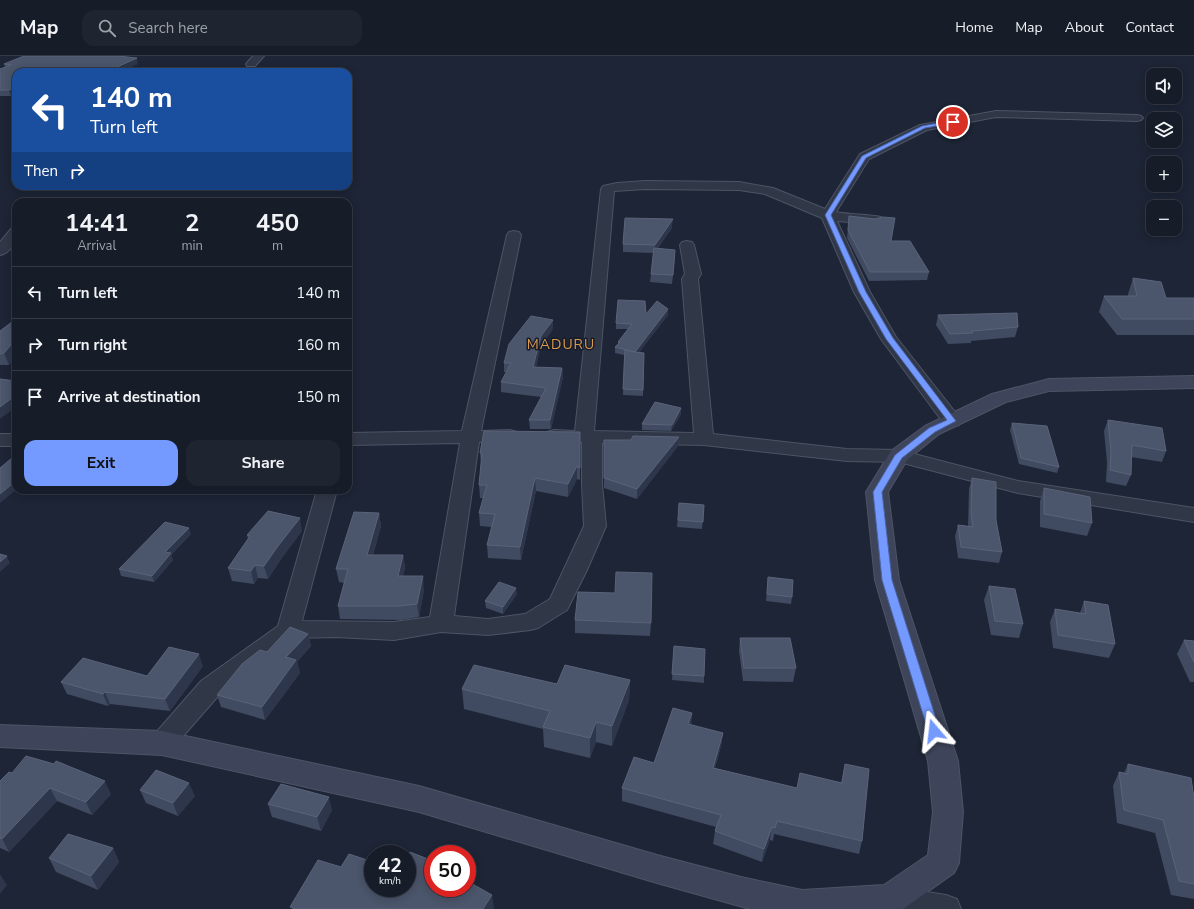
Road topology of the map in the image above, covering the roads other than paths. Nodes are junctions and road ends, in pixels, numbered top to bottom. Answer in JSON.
{"nodes":[{"id":1,"x":260,"y":56,"type":"edge"},
{"id":2,"x":251,"y":64,"type":"dead end"},
{"id":3,"x":1137,"y":118,"type":"dead end"},
{"id":4,"x":828,"y":215,"type":"junction"},
{"id":5,"x":879,"y":220,"type":"edge"},
{"id":6,"x":514,"y":235,"type":"dead end"},
{"id":7,"x":12,"y":237,"type":"edge"},
{"id":8,"x":687,"y":245,"type":"dead end"},
{"id":9,"x":0,"y":251,"type":"edge"},
{"id":10,"x":1194,"y":382,"type":"edge"},
{"id":11,"x":952,"y":421,"type":"junction"},
{"id":12,"x":471,"y":435,"type":"junction"},
{"id":13,"x":588,"y":437,"type":"junction"},
{"id":14,"x":352,"y":438,"type":"edge"},
{"id":15,"x":704,"y":439,"type":"junction"},
{"id":16,"x":0,"y":440,"type":"edge"},
{"id":17,"x":12,"y":440,"type":"edge"},
{"id":18,"x":898,"y":456,"type":"junction"},
{"id":19,"x":326,"y":494,"type":"edge"},
{"id":20,"x":1194,"y":515,"type":"edge"},
{"id":21,"x":441,"y":624,"type":"junction"},
{"id":22,"x":288,"y":630,"type":"junction"},
{"id":23,"x":0,"y":736,"type":"edge"},
{"id":24,"x":162,"y":743,"type":"junction"},
{"id":25,"x":889,"y":900,"type":"junction"},
{"id":26,"x":946,"y":909,"type":"edge"}],
"edges":[{"from":1,"to":2,"type":"street"},
{"from":3,"to":4,"type":"street"},
{"from":4,"to":5,"type":"street"},
{"from":4,"to":11,"type":"street"},
{"from":4,"to":13,"type":"street"},
{"from":6,"to":12,"type":"street"},
{"from":7,"to":9,"type":"street"},
{"from":8,"to":15,"type":"street"},
{"from":10,"to":11,"type":"main road"},
{"from":11,"to":18,"type":"main road"},
{"from":12,"to":13,"type":"street"},
{"from":12,"to":14,"type":"street"},
{"from":12,"to":21,"type":"street"},
{"from":13,"to":15,"type":"street"},
{"from":13,"to":21,"type":"street"},
{"from":15,"to":18,"type":"street"},
{"from":16,"to":17,"type":"street"},
{"from":18,"to":20,"type":"street"},
{"from":18,"to":25,"type":"main road"},
{"from":19,"to":22,"type":"street"},
{"from":21,"to":22,"type":"street"},
{"from":22,"to":24,"type":"street"},
{"from":23,"to":24,"type":"main road"},
{"from":24,"to":25,"type":"main road"},
{"from":25,"to":26,"type":"street"}]}
